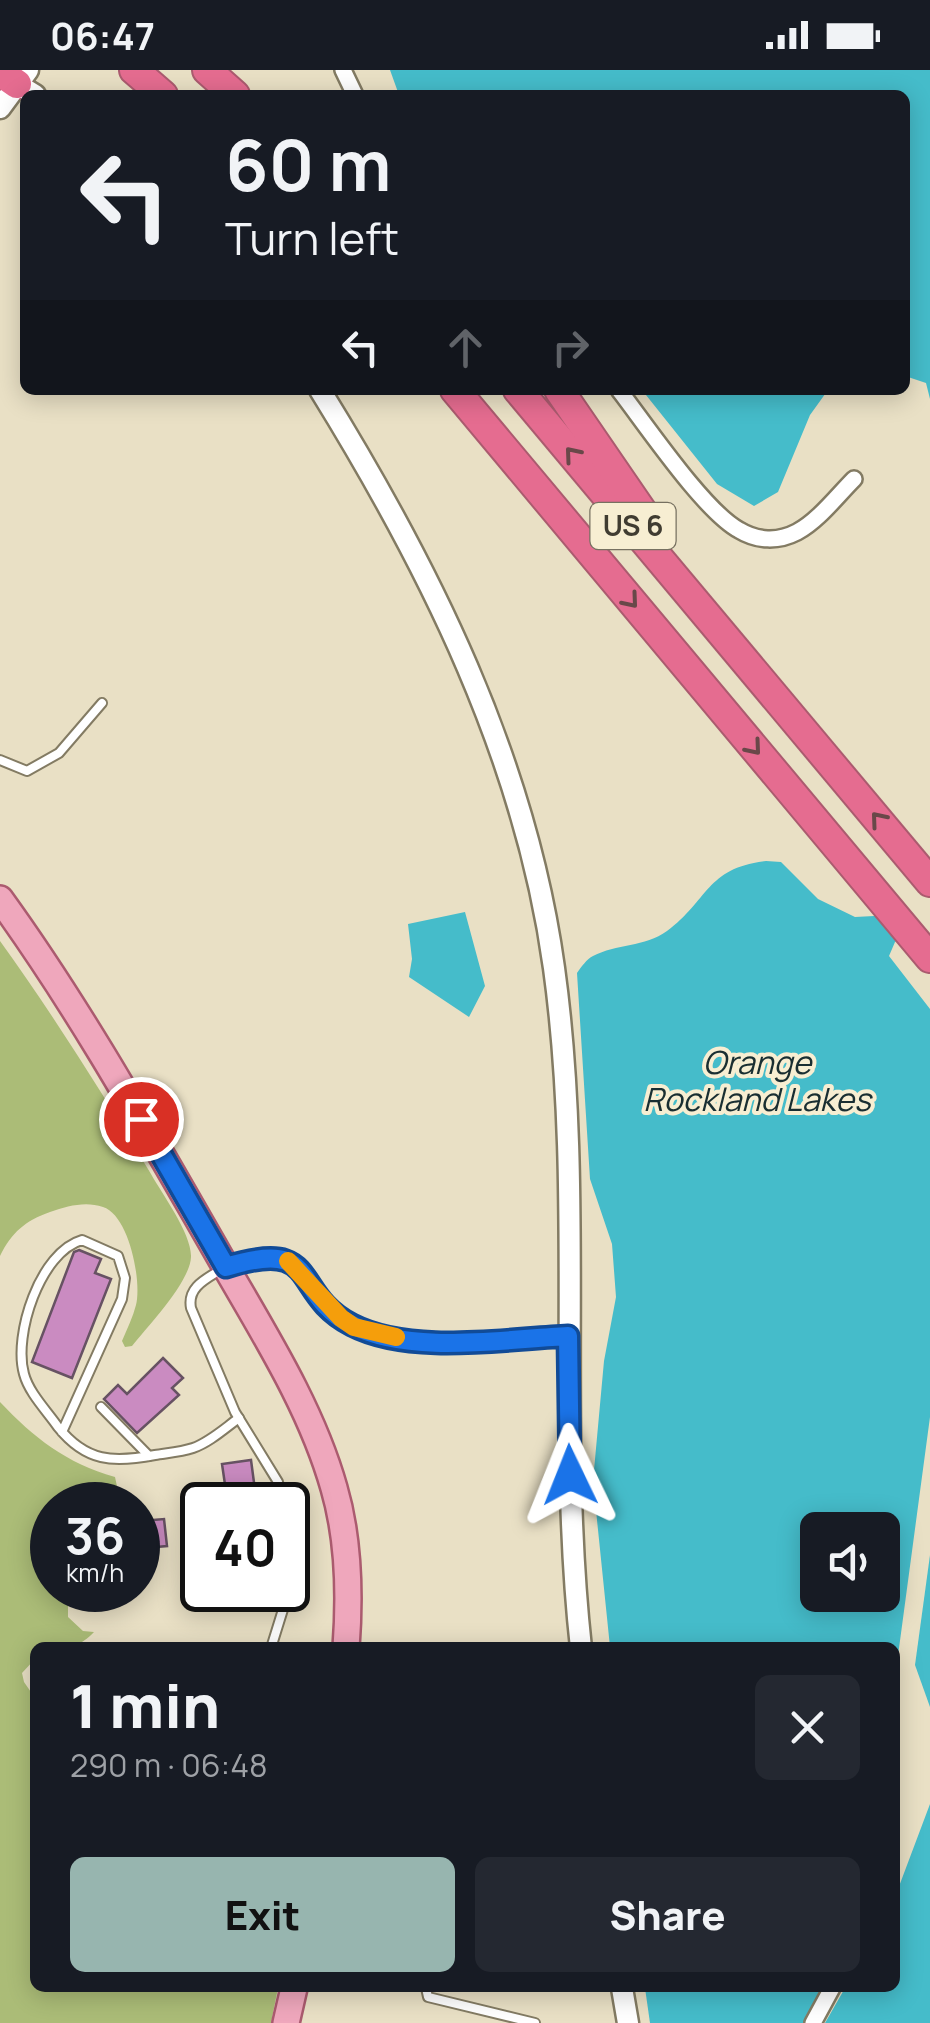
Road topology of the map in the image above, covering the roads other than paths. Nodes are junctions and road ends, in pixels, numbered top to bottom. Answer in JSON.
{"nodes":[{"id":1,"x":134,"y":70,"type":"edge"},
{"id":2,"x":207,"y":70,"type":"edge"},
{"id":3,"x":20,"y":80,"type":"edge"},
{"id":4,"x":157,"y":90,"type":"edge"},
{"id":5,"x":229,"y":90,"type":"edge"},
{"id":6,"x":0,"y":108,"type":"edge"},
{"id":7,"x":323,"y":395,"type":"edge"},
{"id":8,"x":443,"y":395,"type":"edge"},
{"id":9,"x":459,"y":395,"type":"edge"},
{"id":10,"x":522,"y":395,"type":"edge"},
{"id":11,"x":562,"y":395,"type":"edge"},
{"id":12,"x":623,"y":395,"type":"edge"},
{"id":13,"x":524,"y":472,"type":"junction"},
{"id":14,"x":854,"y":480,"type":"dead end"},
{"id":15,"x":747,"y":663,"type":"junction"},
{"id":16,"x":102,"y":703,"type":"dead end"},
{"id":17,"x":0,"y":760,"type":"edge"},
{"id":18,"x":922,"y":873,"type":"edge"},
{"id":19,"x":0,"y":899,"type":"edge"},
{"id":20,"x":924,"y":950,"type":"edge"},
{"id":21,"x":226,"y":1267,"type":"junction"},
{"id":22,"x":568,"y":1336,"type":"junction"},
{"id":23,"x":101,"y":1407,"type":"dead end"},
{"id":24,"x":238,"y":1418,"type":"junction"},
{"id":25,"x":62,"y":1432,"type":"junction"},
{"id":26,"x":149,"y":1456,"type":"junction"},
{"id":27,"x":278,"y":1482,"type":"edge"},
{"id":28,"x":282,"y":1612,"type":"edge"},
{"id":29,"x":273,"y":1642,"type":"edge"},
{"id":30,"x":346,"y":1642,"type":"edge"},
{"id":31,"x":581,"y":1642,"type":"edge"},
{"id":32,"x":293,"y":1992,"type":"edge"},
{"id":33,"x":427,"y":1992,"type":"edge"},
{"id":34,"x":623,"y":1992,"type":"edge"},
{"id":35,"x":830,"y":1992,"type":"edge"},
{"id":36,"x":286,"y":2023,"type":"edge"},
{"id":37,"x":535,"y":2023,"type":"edge"},
{"id":38,"x":628,"y":2023,"type":"edge"},
{"id":39,"x":813,"y":2023,"type":"edge"}],
"edges":[{"from":1,"to":4,"type":"highway"},
{"from":2,"to":5,"type":"highway"},
{"from":3,"to":6,"type":"street"},
{"from":7,"to":22,"type":"street"},
{"from":8,"to":13,"type":"highway"},
{"from":9,"to":13,"type":"highway","number":"US 6"},
{"from":15,"to":10,"type":"highway","number":"US 6","one_way":true},
{"from":11,"to":15,"type":"highway"},
{"from":12,"to":14,"type":"street"},
{"from":13,"to":20,"type":"highway","number":"US 6","one_way":true},
{"from":18,"to":15,"type":"highway","number":"US 6","one_way":true},
{"from":16,"to":17,"type":"lane"},
{"from":19,"to":21,"type":"main road"},
{"from":21,"to":22,"type":"street"},
{"from":21,"to":24,"type":"lane"},
{"from":21,"to":30,"type":"main road"},
{"from":22,"to":31,"type":"street"},
{"from":23,"to":26,"type":"lane"},
{"from":24,"to":26,"type":"lane"},
{"from":24,"to":27,"type":"lane"},
{"from":25,"to":25,"type":"lane"},
{"from":25,"to":26,"type":"lane"},
{"from":28,"to":29,"type":"lane"},
{"from":32,"to":36,"type":"main road"},
{"from":33,"to":37,"type":"lane"},
{"from":34,"to":38,"type":"street"},
{"from":35,"to":39,"type":"street"}]}
